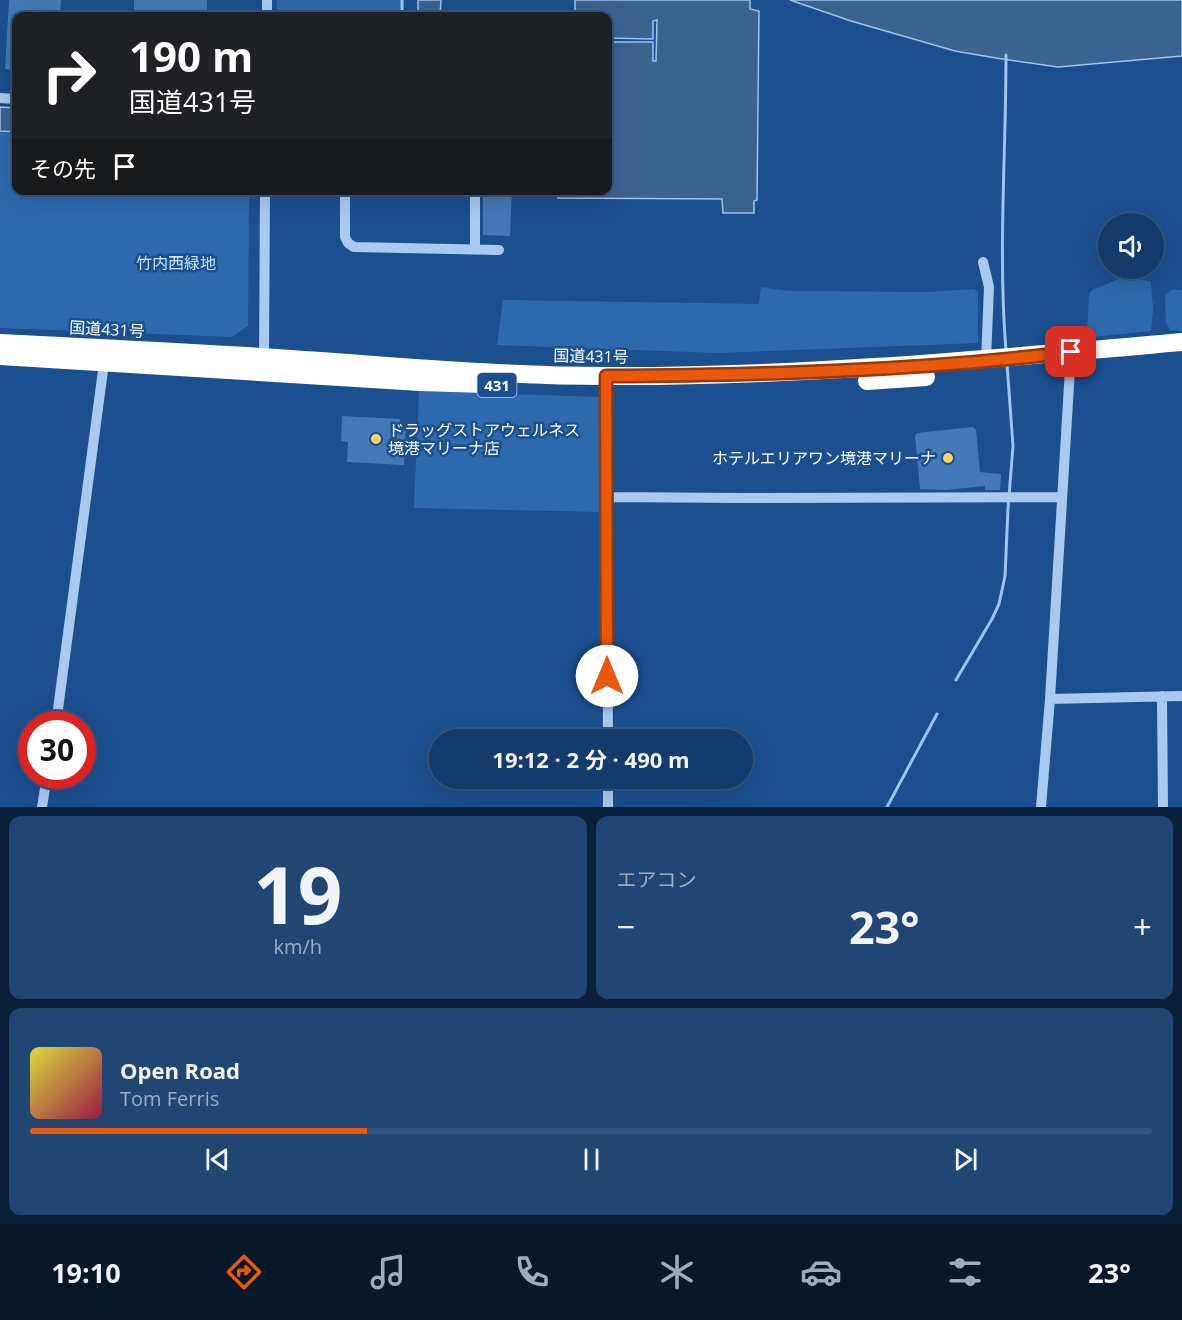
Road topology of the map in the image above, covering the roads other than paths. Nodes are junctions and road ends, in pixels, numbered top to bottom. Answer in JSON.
{"nodes":[{"id":1,"x":265,"y":195,"type":"edge"},
{"id":2,"x":345,"y":195,"type":"edge"},
{"id":3,"x":475,"y":195,"type":"edge"},
{"id":4,"x":475,"y":249,"type":"junction"},
{"id":5,"x":500,"y":250,"type":"dead end"},
{"id":6,"x":983,"y":262,"type":"dead end"},
{"id":7,"x":1182,"y":342,"type":"edge"},
{"id":8,"x":0,"y":343,"type":"edge"},
{"id":9,"x":1182,"y":354,"type":"edge"},
{"id":10,"x":0,"y":356,"type":"edge"},
{"id":11,"x":1071,"y":358,"type":"junction"},
{"id":12,"x":104,"y":363,"type":"junction"},
{"id":13,"x":991,"y":363,"type":"junction"},
{"id":14,"x":263,"y":364,"type":"junction"},
{"id":15,"x":606,"y":382,"type":"junction"},
{"id":16,"x":607,"y":497,"type":"junction"},
{"id":17,"x":1062,"y":497,"type":"junction"},
{"id":18,"x":1162,"y":696,"type":"junction"},
{"id":19,"x":1182,"y":696,"type":"edge"},
{"id":20,"x":1050,"y":699,"type":"junction"},
{"id":21,"x":58,"y":711,"type":"edge"},
{"id":22,"x":608,"y":729,"type":"edge"},
{"id":23,"x":45,"y":789,"type":"edge"},
{"id":24,"x":608,"y":789,"type":"edge"},
{"id":25,"x":42,"y":807,"type":"edge"},
{"id":26,"x":608,"y":807,"type":"edge"},
{"id":27,"x":1041,"y":807,"type":"edge"},
{"id":28,"x":1163,"y":807,"type":"edge"}],
"edges":[{"from":1,"to":14,"type":"street"},
{"from":2,"to":4,"type":"street"},
{"from":3,"to":4,"type":"street"},
{"from":4,"to":5,"type":"street"},
{"from":6,"to":13,"type":"street"},
{"from":7,"to":11,"type":"highway","name":"国道431号","number":"431"},
{"from":8,"to":14,"type":"highway","name":"国道431号","number":"431"},
{"from":9,"to":11,"type":"highway","name":"国道431号","number":"431"},
{"from":10,"to":12,"type":"highway","name":"国道431号","number":"431"},
{"from":11,"to":13,"type":"highway","name":"国道431号","number":"431"},
{"from":11,"to":17,"type":"street"},
{"from":12,"to":14,"type":"highway","name":"国道431号","number":"431"},
{"from":12,"to":21,"type":"street"},
{"from":13,"to":15,"type":"highway","name":"国道431号","number":"431"},
{"from":14,"to":15,"type":"highway","name":"国道431号","number":"431"},
{"from":15,"to":16,"type":"street"},
{"from":16,"to":17,"type":"street"},
{"from":16,"to":22,"type":"street"},
{"from":17,"to":20,"type":"street"},
{"from":18,"to":19,"type":"street"},
{"from":18,"to":20,"type":"street"},
{"from":18,"to":28,"type":"street"},
{"from":20,"to":27,"type":"street"},
{"from":23,"to":25,"type":"street"},
{"from":24,"to":26,"type":"street"}]}
